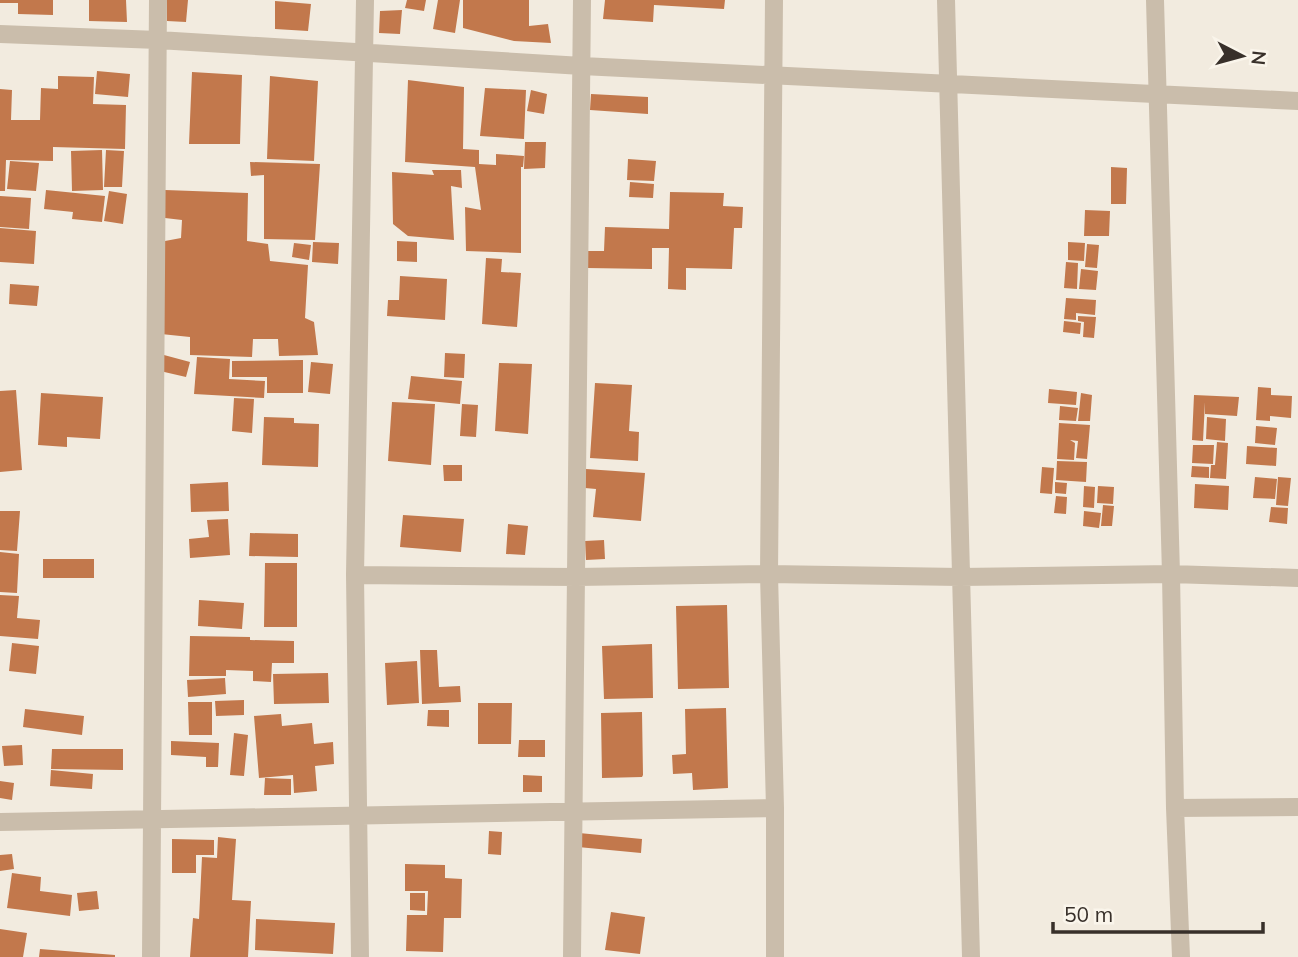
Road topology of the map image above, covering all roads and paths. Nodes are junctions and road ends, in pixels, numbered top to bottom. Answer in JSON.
{"nodes":[{"id":1,"x":158,"y":0,"type":"edge"},
{"id":2,"x":365,"y":0,"type":"edge"},
{"id":3,"x":582,"y":0,"type":"edge"},
{"id":4,"x":774,"y":0,"type":"edge"},
{"id":5,"x":946,"y":0,"type":"edge"},
{"id":6,"x":1155,"y":0,"type":"edge"},
{"id":7,"x":0,"y":34,"type":"edge"},
{"id":8,"x":158,"y":40,"type":"junction"},
{"id":9,"x":364,"y":52,"type":"junction"},
{"id":10,"x":582,"y":66,"type":"junction"},
{"id":11,"x":773,"y":74,"type":"junction"},
{"id":12,"x":946,"y":83,"type":"junction"},
{"id":13,"x":1157,"y":93,"type":"junction"},
{"id":14,"x":1298,"y":101,"type":"edge"},
{"id":15,"x":769,"y":573,"type":"junction"},
{"id":16,"x":1171,"y":574,"type":"junction"},
{"id":17,"x":355,"y":575,"type":"junction"},
{"id":18,"x":577,"y":577,"type":"junction"},
{"id":19,"x":960,"y":577,"type":"junction"},
{"id":20,"x":1298,"y":578,"type":"edge"},
{"id":21,"x":1298,"y":807,"type":"edge"},
{"id":22,"x":775,"y":808,"type":"junction"},
{"id":23,"x":1175,"y":808,"type":"junction"},
{"id":24,"x":575,"y":812,"type":"junction"},
{"id":25,"x":359,"y":815,"type":"junction"},
{"id":26,"x":153,"y":818,"type":"junction"},
{"id":27,"x":0,"y":822,"type":"edge"},
{"id":28,"x":151,"y":957,"type":"edge"},
{"id":29,"x":360,"y":957,"type":"edge"},
{"id":30,"x":572,"y":957,"type":"edge"},
{"id":31,"x":775,"y":957,"type":"edge"},
{"id":32,"x":971,"y":957,"type":"edge"},
{"id":33,"x":1181,"y":957,"type":"edge"}],
"edges":[{"from":1,"to":8,"type":"street"},
{"from":2,"to":9,"type":"street"},
{"from":3,"to":10,"type":"street"},
{"from":4,"to":11,"type":"street"},
{"from":5,"to":12,"type":"street"},
{"from":6,"to":13,"type":"street"},
{"from":7,"to":8,"type":"street"},
{"from":8,"to":9,"type":"street"},
{"from":8,"to":26,"type":"street"},
{"from":9,"to":10,"type":"street"},
{"from":9,"to":17,"type":"street"},
{"from":10,"to":11,"type":"street"},
{"from":10,"to":18,"type":"street"},
{"from":11,"to":12,"type":"street"},
{"from":11,"to":15,"type":"street"},
{"from":12,"to":13,"type":"street"},
{"from":12,"to":19,"type":"street"},
{"from":13,"to":14,"type":"street"},
{"from":13,"to":16,"type":"street"},
{"from":15,"to":18,"type":"street"},
{"from":15,"to":19,"type":"street"},
{"from":15,"to":22,"type":"street"},
{"from":16,"to":19,"type":"street"},
{"from":16,"to":20,"type":"street"},
{"from":16,"to":23,"type":"street"},
{"from":17,"to":18,"type":"street"},
{"from":17,"to":25,"type":"street"},
{"from":18,"to":24,"type":"street"},
{"from":19,"to":32,"type":"street"},
{"from":21,"to":23,"type":"street"},
{"from":22,"to":24,"type":"street"},
{"from":22,"to":31,"type":"street"},
{"from":23,"to":33,"type":"street"},
{"from":24,"to":25,"type":"street"},
{"from":24,"to":30,"type":"street"},
{"from":25,"to":26,"type":"street"},
{"from":25,"to":29,"type":"street"},
{"from":26,"to":27,"type":"street"},
{"from":26,"to":28,"type":"street"}]}
